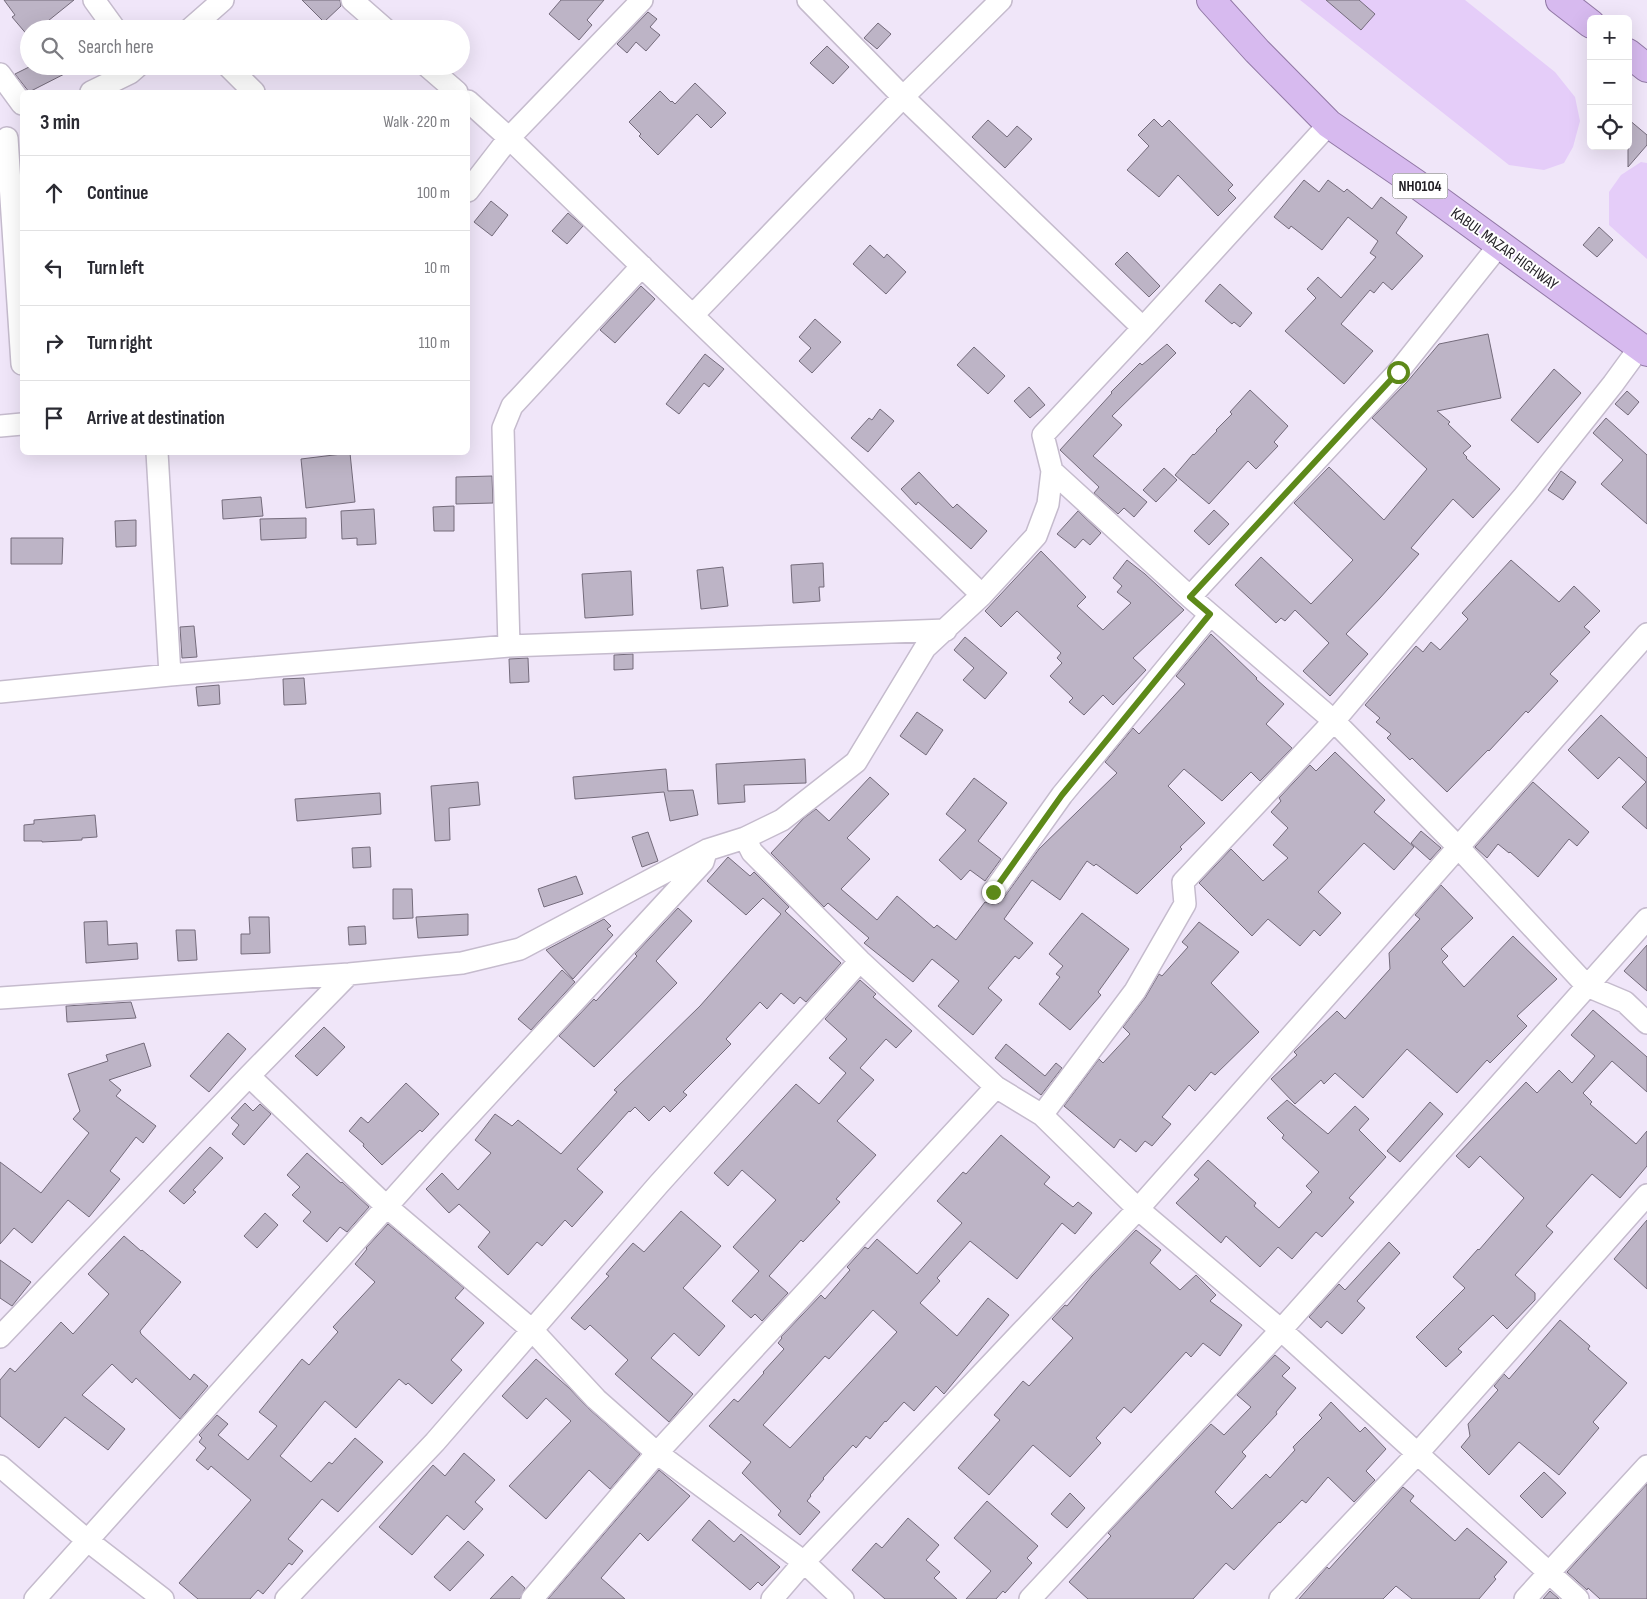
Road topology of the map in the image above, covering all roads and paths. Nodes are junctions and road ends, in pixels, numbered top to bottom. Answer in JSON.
{"nodes":[{"id":1,"x":94,"y":0,"type":"edge"},
{"id":2,"x":223,"y":0,"type":"edge"},
{"id":3,"x":352,"y":0,"type":"edge"},
{"id":4,"x":642,"y":0,"type":"edge"},
{"id":5,"x":808,"y":0,"type":"edge"},
{"id":6,"x":1001,"y":0,"type":"edge"},
{"id":7,"x":1211,"y":0,"type":"edge"},
{"id":8,"x":1565,"y":2,"type":"edge"},
{"id":9,"x":108,"y":20,"type":"edge"},
{"id":10,"x":200,"y":20,"type":"edge"},
{"id":11,"x":374,"y":20,"type":"edge"},
{"id":12,"x":1587,"y":21,"type":"edge"},
{"id":13,"x":1632,"y":56,"type":"edge"},
{"id":14,"x":1647,"y":68,"type":"edge"},
{"id":15,"x":0,"y":74,"type":"edge"},
{"id":16,"x":237,"y":75,"type":"edge"},
{"id":17,"x":437,"y":75,"type":"edge"},
{"id":18,"x":133,"y":77,"type":"edge"},
{"id":19,"x":97,"y":90,"type":"edge"},
{"id":20,"x":252,"y":90,"type":"edge"},
{"id":21,"x":455,"y":90,"type":"edge"},
{"id":22,"x":903,"y":98,"type":"junction"},
{"id":23,"x":20,"y":101,"type":"edge"},
{"id":24,"x":470,"y":103,"type":"edge"},
{"id":25,"x":1329,"y":124,"type":"junction"},
{"id":26,"x":10,"y":136,"type":"edge"},
{"id":27,"x":510,"y":138,"type":"junction"},
{"id":28,"x":470,"y":189,"type":"edge"},
{"id":29,"x":1500,"y":244,"type":"junction"},
{"id":30,"x":642,"y":266,"type":"junction"},
{"id":31,"x":693,"y":315,"type":"junction"},
{"id":32,"x":20,"y":326,"type":"edge"},
{"id":33,"x":1143,"y":328,"type":"junction"},
{"id":34,"x":1644,"y":349,"type":"edge"},
{"id":35,"x":20,"y":424,"type":"edge"},
{"id":36,"x":0,"y":426,"type":"edge"},
{"id":37,"x":157,"y":455,"type":"edge"},
{"id":38,"x":1052,"y":470,"type":"junction"},
{"id":39,"x":982,"y":595,"type":"junction"},
{"id":40,"x":1190,"y":597,"type":"junction"},
{"id":41,"x":1210,"y":614,"type":"junction"},
{"id":42,"x":946,"y":630,"type":"junction"},
{"id":43,"x":1647,"y":634,"type":"edge"},
{"id":44,"x":509,"y":646,"type":"junction"},
{"id":45,"x":170,"y":675,"type":"junction"},
{"id":46,"x":0,"y":692,"type":"edge"},
{"id":47,"x":1334,"y":721,"type":"junction"},
{"id":48,"x":745,"y":838,"type":"junction"},
{"id":49,"x":1459,"y":848,"type":"junction"},
{"id":50,"x":707,"y":850,"type":"junction"},
{"id":51,"x":993,"y":892,"type":"dead end"},
{"id":52,"x":1647,"y":919,"type":"edge"},
{"id":53,"x":860,"y":961,"type":"junction"},
{"id":54,"x":348,"y":974,"type":"junction"},
{"id":55,"x":1587,"y":986,"type":"junction"},
{"id":56,"x":0,"y":998,"type":"edge"},
{"id":57,"x":1647,"y":1023,"type":"edge"},
{"id":58,"x":249,"y":1076,"type":"junction"},
{"id":59,"x":996,"y":1087,"type":"junction"},
{"id":60,"x":1042,"y":1115,"type":"junction"},
{"id":61,"x":1647,"y":1195,"type":"edge"},
{"id":62,"x":386,"y":1206,"type":"junction"},
{"id":63,"x":1138,"y":1209,"type":"junction"},
{"id":64,"x":532,"y":1330,"type":"junction"},
{"id":65,"x":1281,"y":1330,"type":"junction"},
{"id":66,"x":0,"y":1337,"type":"edge"},
{"id":67,"x":657,"y":1453,"type":"junction"},
{"id":68,"x":1417,"y":1454,"type":"junction"},
{"id":69,"x":0,"y":1466,"type":"edge"},
{"id":70,"x":1647,"y":1466,"type":"edge"},
{"id":71,"x":88,"y":1541,"type":"junction"},
{"id":72,"x":804,"y":1562,"type":"junction"},
{"id":73,"x":1550,"y":1573,"type":"junction"},
{"id":74,"x":35,"y":1599,"type":"edge"},
{"id":75,"x":162,"y":1599,"type":"edge"},
{"id":76,"x":286,"y":1599,"type":"edge"},
{"id":77,"x":532,"y":1599,"type":"edge"},
{"id":78,"x":772,"y":1599,"type":"edge"},
{"id":79,"x":843,"y":1599,"type":"edge"},
{"id":80,"x":1030,"y":1599,"type":"edge"},
{"id":81,"x":1280,"y":1599,"type":"edge"},
{"id":82,"x":1525,"y":1599,"type":"edge"},
{"id":83,"x":1578,"y":1599,"type":"edge"}],
"edges":[{"from":1,"to":9,"type":"street"},
{"from":2,"to":10,"type":"street"},
{"from":3,"to":11,"type":"street"},
{"from":4,"to":27,"type":"street"},
{"from":5,"to":22,"type":"street"},
{"from":6,"to":22,"type":"street"},
{"from":7,"to":25,"type":"highway","name":"KABUL MAZAR HIGHWAY","number":"NH0104"},
{"from":8,"to":12,"type":"highway"},
{"from":13,"to":14,"type":"highway"},
{"from":15,"to":23,"type":"street"},
{"from":16,"to":20,"type":"street"},
{"from":17,"to":21,"type":"street"},
{"from":18,"to":19,"type":"street"},
{"from":22,"to":31,"type":"street"},
{"from":22,"to":33,"type":"street"},
{"from":24,"to":27,"type":"street"},
{"from":25,"to":29,"type":"highway","name":"KABUL MAZAR HIGHWAY","number":"NH0104"},
{"from":25,"to":33,"type":"street"},
{"from":26,"to":32,"type":"street"},
{"from":27,"to":28,"type":"street"},
{"from":27,"to":30,"type":"street"},
{"from":29,"to":34,"type":"highway","name":"KABUL MAZAR HIGHWAY","number":"NH0104"},
{"from":29,"to":40,"type":"street"},
{"from":30,"to":31,"type":"street"},
{"from":30,"to":44,"type":"street"},
{"from":31,"to":39,"type":"street"},
{"from":33,"to":38,"type":"street"},
{"from":34,"to":47,"type":"street"},
{"from":35,"to":36,"type":"street"},
{"from":37,"to":45,"type":"street"},
{"from":38,"to":39,"type":"street"},
{"from":38,"to":40,"type":"street"},
{"from":39,"to":42,"type":"street"},
{"from":40,"to":41,"type":"street"},
{"from":41,"to":47,"type":"street"},
{"from":41,"to":51,"type":"street"},
{"from":42,"to":44,"type":"street"},
{"from":42,"to":48,"type":"street"},
{"from":43,"to":49,"type":"street"},
{"from":44,"to":45,"type":"street"},
{"from":45,"to":46,"type":"street"},
{"from":47,"to":49,"type":"street"},
{"from":47,"to":60,"type":"street"},
{"from":48,"to":50,"type":"street"},
{"from":48,"to":53,"type":"street"},
{"from":49,"to":55,"type":"street"},
{"from":49,"to":63,"type":"street"},
{"from":50,"to":54,"type":"street"},
{"from":50,"to":62,"type":"street"},
{"from":52,"to":55,"type":"street"},
{"from":53,"to":59,"type":"street"},
{"from":53,"to":64,"type":"street"},
{"from":54,"to":56,"type":"street"},
{"from":54,"to":58,"type":"street"},
{"from":55,"to":57,"type":"street"},
{"from":55,"to":65,"type":"street"},
{"from":58,"to":62,"type":"street"},
{"from":58,"to":66,"type":"street"},
{"from":59,"to":60,"type":"street"},
{"from":59,"to":67,"type":"street"},
{"from":60,"to":63,"type":"street"},
{"from":61,"to":68,"type":"street"},
{"from":62,"to":64,"type":"street"},
{"from":62,"to":71,"type":"street"},
{"from":63,"to":65,"type":"street"},
{"from":63,"to":72,"type":"street"},
{"from":64,"to":67,"type":"street"},
{"from":64,"to":76,"type":"street"},
{"from":65,"to":68,"type":"street"},
{"from":65,"to":80,"type":"street"},
{"from":67,"to":72,"type":"street"},
{"from":67,"to":77,"type":"street"},
{"from":68,"to":73,"type":"street"},
{"from":68,"to":81,"type":"street"},
{"from":69,"to":71,"type":"street"},
{"from":70,"to":73,"type":"street"},
{"from":71,"to":74,"type":"street"},
{"from":71,"to":75,"type":"street"},
{"from":72,"to":78,"type":"street"},
{"from":72,"to":79,"type":"street"},
{"from":73,"to":82,"type":"street"},
{"from":73,"to":83,"type":"street"}]}
